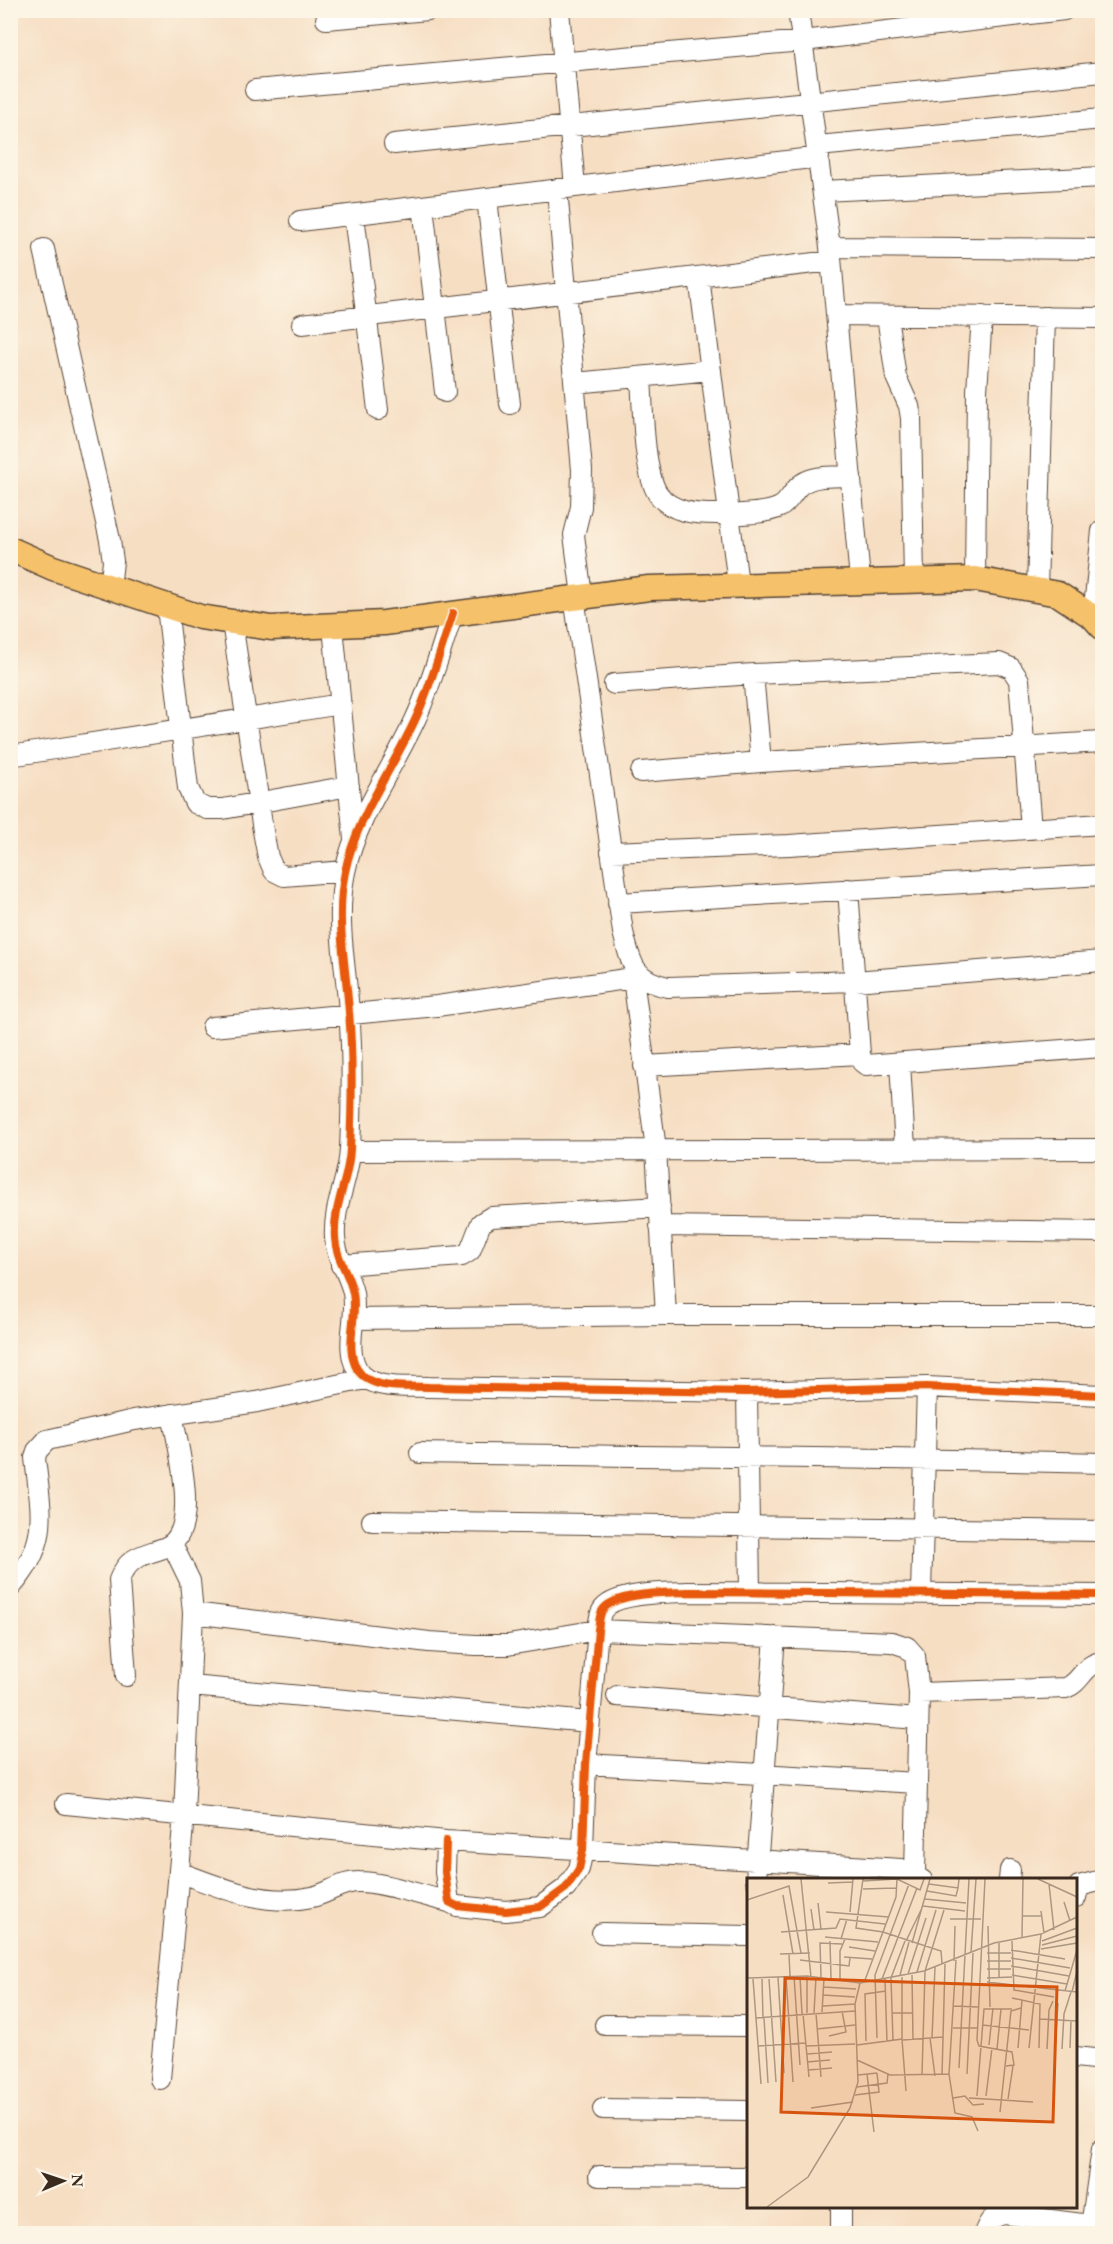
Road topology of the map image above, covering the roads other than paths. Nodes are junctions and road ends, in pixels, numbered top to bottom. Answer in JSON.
{"nodes":[{"id":1,"x":428,"y":10,"type":"edge"},
{"id":2,"x":559,"y":10,"type":"edge"},
{"id":3,"x":798,"y":10,"type":"edge"},
{"id":4,"x":1064,"y":10,"type":"edge"},
{"id":5,"x":326,"y":19,"type":"dead end"},
{"id":6,"x":803,"y":41,"type":"junction"},
{"id":7,"x":564,"y":63,"type":"junction"},
{"id":8,"x":1102,"y":72,"type":"edge"},
{"id":9,"x":255,"y":90,"type":"dead end"},
{"id":10,"x":812,"y":102,"type":"junction"},
{"id":11,"x":1102,"y":119,"type":"edge"},
{"id":12,"x":569,"y":126,"type":"junction"},
{"id":13,"x":394,"y":144,"type":"dead end"},
{"id":14,"x":818,"y":151,"type":"junction"},
{"id":15,"x":1102,"y":177,"type":"edge"},
{"id":16,"x":566,"y":188,"type":"junction"},
{"id":17,"x":823,"y":191,"type":"junction"},
{"id":18,"x":487,"y":198,"type":"junction"},
{"id":19,"x":423,"y":206,"type":"junction"},
{"id":20,"x":354,"y":214,"type":"junction"},
{"id":21,"x":300,"y":221,"type":"dead end"},
{"id":22,"x":44,"y":249,"type":"dead end"},
{"id":23,"x":1102,"y":249,"type":"edge"},
{"id":24,"x":831,"y":254,"type":"junction"},
{"id":25,"x":699,"y":277,"type":"junction"},
{"id":26,"x":568,"y":292,"type":"junction"},
{"id":27,"x":499,"y":301,"type":"junction"},
{"id":28,"x":435,"y":308,"type":"junction"},
{"id":29,"x":837,"y":315,"type":"junction"},
{"id":30,"x":887,"y":316,"type":"junction"},
{"id":31,"x":982,"y":316,"type":"junction"},
{"id":32,"x":365,"y":317,"type":"junction"},
{"id":33,"x":1045,"y":317,"type":"junction"},
{"id":34,"x":1102,"y":318,"type":"edge"},
{"id":35,"x":302,"y":324,"type":"dead end"},
{"id":36,"x":711,"y":370,"type":"junction"},
{"id":37,"x":641,"y":377,"type":"junction"},
{"id":38,"x":575,"y":382,"type":"junction"},
{"id":39,"x":445,"y":392,"type":"dead end"},
{"id":40,"x":510,"y":404,"type":"dead end"},
{"id":41,"x":378,"y":410,"type":"dead end"},
{"id":42,"x":851,"y":476,"type":"junction"},
{"id":43,"x":729,"y":515,"type":"junction"},
{"id":44,"x":1102,"y":531,"type":"edge"},
{"id":45,"x":10,"y":549,"type":"edge"},
{"id":46,"x":975,"y":579,"type":"junction"},
{"id":47,"x":860,"y":580,"type":"junction"},
{"id":48,"x":914,"y":580,"type":"junction"},
{"id":49,"x":738,"y":584,"type":"junction"},
{"id":50,"x":110,"y":589,"type":"junction"},
{"id":51,"x":1037,"y":589,"type":"junction"},
{"id":52,"x":578,"y":596,"type":"junction"},
{"id":53,"x":167,"y":607,"type":"junction"},
{"id":54,"x":453,"y":613,"type":"junction"},
{"id":55,"x":232,"y":622,"type":"junction"},
{"id":56,"x":1098,"y":622,"type":"edge"},
{"id":57,"x":333,"y":627,"type":"junction"},
{"id":58,"x":753,"y":674,"type":"junction"},
{"id":59,"x":614,"y":684,"type":"dead end"},
{"id":60,"x":341,"y":704,"type":"junction"},
{"id":61,"x":245,"y":719,"type":"junction"},
{"id":62,"x":180,"y":729,"type":"junction"},
{"id":63,"x":1102,"y":742,"type":"edge"},
{"id":64,"x":1025,"y":747,"type":"junction"},
{"id":65,"x":10,"y":756,"type":"edge"},
{"id":66,"x":761,"y":762,"type":"junction"},
{"id":67,"x":641,"y":772,"type":"dead end"},
{"id":68,"x":349,"y":786,"type":"junction"},
{"id":69,"x":259,"y":804,"type":"junction"},
{"id":70,"x":1102,"y":824,"type":"edge"},
{"id":71,"x":1031,"y":829,"type":"junction"},
{"id":72,"x":355,"y":841,"type":"junction"},
{"id":73,"x":610,"y":852,"type":"junction"},
{"id":74,"x":345,"y":871,"type":"junction"},
{"id":75,"x":1102,"y":875,"type":"edge"},
{"id":76,"x":848,"y":889,"type":"junction"},
{"id":77,"x":618,"y":903,"type":"junction"},
{"id":78,"x":1102,"y":961,"type":"edge"},
{"id":79,"x":637,"y":978,"type":"junction"},
{"id":80,"x":855,"y":981,"type":"junction"},
{"id":81,"x":350,"y":1014,"type":"junction"},
{"id":82,"x":212,"y":1026,"type":"dead end"},
{"id":83,"x":1102,"y":1047,"type":"edge"},
{"id":84,"x":860,"y":1054,"type":"junction"},
{"id":85,"x":900,"y":1063,"type":"junction"},
{"id":86,"x":644,"y":1066,"type":"junction"},
{"id":87,"x":656,"y":1149,"type":"junction"},
{"id":88,"x":905,"y":1149,"type":"junction"},
{"id":89,"x":1102,"y":1149,"type":"edge"},
{"id":90,"x":350,"y":1152,"type":"junction"},
{"id":91,"x":660,"y":1217,"type":"junction"},
{"id":92,"x":1102,"y":1232,"type":"edge"},
{"id":93,"x":341,"y":1265,"type":"junction"},
{"id":94,"x":1102,"y":1314,"type":"edge"},
{"id":95,"x":666,"y":1315,"type":"junction"},
{"id":96,"x":354,"y":1320,"type":"junction"},
{"id":97,"x":365,"y":1379,"type":"junction"},
{"id":98,"x":927,"y":1388,"type":"junction"},
{"id":99,"x":747,"y":1392,"type":"junction"},
{"id":100,"x":1102,"y":1395,"type":"edge"},
{"id":101,"x":172,"y":1414,"type":"junction"},
{"id":102,"x":420,"y":1453,"type":"dead end"},
{"id":103,"x":924,"y":1458,"type":"junction"},
{"id":104,"x":749,"y":1459,"type":"junction"},
{"id":105,"x":1102,"y":1464,"type":"edge"},
{"id":106,"x":372,"y":1521,"type":"dead end"},
{"id":107,"x":751,"y":1526,"type":"junction"},
{"id":108,"x":924,"y":1526,"type":"junction"},
{"id":109,"x":1102,"y":1531,"type":"edge"},
{"id":110,"x":172,"y":1544,"type":"junction"},
{"id":111,"x":10,"y":1588,"type":"edge"},
{"id":112,"x":750,"y":1592,"type":"junction"},
{"id":113,"x":921,"y":1592,"type":"junction"},
{"id":114,"x":1102,"y":1595,"type":"edge"},
{"id":115,"x":193,"y":1612,"type":"junction"},
{"id":116,"x":598,"y":1630,"type":"junction"},
{"id":117,"x":775,"y":1637,"type":"junction"},
{"id":118,"x":1102,"y":1662,"type":"edge"},
{"id":119,"x":126,"y":1676,"type":"dead end"},
{"id":120,"x":191,"y":1686,"type":"junction"},
{"id":121,"x":919,"y":1693,"type":"junction"},
{"id":122,"x":617,"y":1696,"type":"dead end"},
{"id":123,"x":770,"y":1709,"type":"junction"},
{"id":124,"x":918,"y":1719,"type":"junction"},
{"id":125,"x":589,"y":1722,"type":"junction"},
{"id":126,"x":586,"y":1764,"type":"junction"},
{"id":127,"x":764,"y":1774,"type":"junction"},
{"id":128,"x":917,"y":1783,"type":"junction"},
{"id":129,"x":66,"y":1804,"type":"dead end"},
{"id":130,"x":184,"y":1815,"type":"junction"},
{"id":131,"x":447,"y":1841,"type":"junction"},
{"id":132,"x":583,"y":1850,"type":"junction"},
{"id":133,"x":757,"y":1870,"type":"edge"},
{"id":134,"x":179,"y":1872,"type":"junction"},
{"id":135,"x":918,"y":1877,"type":"edge"},
{"id":136,"x":1102,"y":1881,"type":"edge"},
{"id":137,"x":1077,"y":1893,"type":"edge"},
{"id":138,"x":449,"y":1902,"type":"junction"},
{"id":139,"x":602,"y":1933,"type":"dead end"},
{"id":140,"x":747,"y":1936,"type":"edge"},
{"id":141,"x":605,"y":2025,"type":"dead end"},
{"id":142,"x":747,"y":2026,"type":"edge"},
{"id":143,"x":1077,"y":2056,"type":"edge"},
{"id":144,"x":1102,"y":2060,"type":"edge"},
{"id":145,"x":160,"y":2079,"type":"dead end"},
{"id":146,"x":603,"y":2109,"type":"dead end"},
{"id":147,"x":747,"y":2111,"type":"edge"},
{"id":148,"x":1102,"y":2149,"type":"edge"},
{"id":149,"x":600,"y":2176,"type":"dead end"},
{"id":150,"x":747,"y":2177,"type":"edge"},
{"id":151,"x":841,"y":2208,"type":"edge"},
{"id":152,"x":990,"y":2211,"type":"edge"},
{"id":153,"x":1031,"y":2212,"type":"edge"},
{"id":154,"x":1090,"y":2229,"type":"edge"},
{"id":155,"x":841,"y":2234,"type":"edge"},
{"id":156,"x":984,"y":2234,"type":"edge"}],
"edges":[{"from":1,"to":5,"type":"street"},
{"from":2,"to":7,"type":"street"},
{"from":3,"to":6,"type":"street"},
{"from":4,"to":6,"type":"street"},
{"from":6,"to":7,"type":"street"},
{"from":6,"to":10,"type":"street"},
{"from":7,"to":9,"type":"street"},
{"from":7,"to":12,"type":"street"},
{"from":8,"to":10,"type":"street"},
{"from":10,"to":12,"type":"street"},
{"from":10,"to":14,"type":"street"},
{"from":11,"to":14,"type":"street"},
{"from":12,"to":13,"type":"street"},
{"from":12,"to":16,"type":"street"},
{"from":14,"to":16,"type":"street"},
{"from":14,"to":17,"type":"street"},
{"from":15,"to":17,"type":"street"},
{"from":16,"to":18,"type":"street"},
{"from":16,"to":26,"type":"street"},
{"from":17,"to":24,"type":"street"},
{"from":18,"to":19,"type":"street"},
{"from":18,"to":27,"type":"street"},
{"from":19,"to":20,"type":"street"},
{"from":19,"to":28,"type":"street"},
{"from":20,"to":21,"type":"street"},
{"from":20,"to":32,"type":"street"},
{"from":22,"to":50,"type":"street"},
{"from":23,"to":24,"type":"street"},
{"from":24,"to":25,"type":"street"},
{"from":24,"to":29,"type":"street"},
{"from":25,"to":26,"type":"street"},
{"from":25,"to":36,"type":"street"},
{"from":26,"to":27,"type":"street"},
{"from":26,"to":38,"type":"street"},
{"from":27,"to":28,"type":"street"},
{"from":27,"to":40,"type":"street"},
{"from":28,"to":32,"type":"street"},
{"from":28,"to":39,"type":"street"},
{"from":29,"to":30,"type":"street"},
{"from":29,"to":42,"type":"street"},
{"from":30,"to":31,"type":"street"},
{"from":30,"to":48,"type":"street"},
{"from":31,"to":33,"type":"street"},
{"from":31,"to":46,"type":"street"},
{"from":32,"to":35,"type":"street"},
{"from":32,"to":41,"type":"street"},
{"from":33,"to":34,"type":"street"},
{"from":33,"to":51,"type":"street"},
{"from":36,"to":37,"type":"street"},
{"from":36,"to":43,"type":"street"},
{"from":37,"to":38,"type":"street"},
{"from":37,"to":43,"type":"street"},
{"from":38,"to":52,"type":"street"},
{"from":42,"to":43,"type":"street"},
{"from":42,"to":47,"type":"street"},
{"from":43,"to":49,"type":"street"},
{"from":44,"to":56,"type":"street"},
{"from":45,"to":50,"type":"main road"},
{"from":46,"to":48,"type":"main road"},
{"from":46,"to":51,"type":"main road"},
{"from":47,"to":48,"type":"main road"},
{"from":47,"to":49,"type":"main road"},
{"from":49,"to":52,"type":"main road"},
{"from":50,"to":53,"type":"main road"},
{"from":51,"to":56,"type":"main road"},
{"from":52,"to":54,"type":"main road"},
{"from":52,"to":73,"type":"street"},
{"from":53,"to":55,"type":"main road"},
{"from":53,"to":62,"type":"street"},
{"from":54,"to":57,"type":"main road"},
{"from":54,"to":72,"type":"street"},
{"from":55,"to":57,"type":"main road"},
{"from":55,"to":61,"type":"street"},
{"from":57,"to":60,"type":"street"},
{"from":58,"to":59,"type":"street"},
{"from":58,"to":64,"type":"street"},
{"from":58,"to":66,"type":"street"},
{"from":60,"to":61,"type":"street"},
{"from":60,"to":68,"type":"street"},
{"from":61,"to":62,"type":"street"},
{"from":61,"to":69,"type":"street"},
{"from":62,"to":65,"type":"street"},
{"from":62,"to":69,"type":"street"},
{"from":63,"to":64,"type":"street"},
{"from":64,"to":66,"type":"street"},
{"from":64,"to":71,"type":"street"},
{"from":66,"to":67,"type":"street"},
{"from":68,"to":69,"type":"street"},
{"from":68,"to":72,"type":"street"},
{"from":69,"to":74,"type":"street"},
{"from":70,"to":71,"type":"street"},
{"from":71,"to":73,"type":"street"},
{"from":72,"to":74,"type":"street"},
{"from":73,"to":77,"type":"street"},
{"from":74,"to":81,"type":"street"},
{"from":75,"to":76,"type":"street"},
{"from":76,"to":77,"type":"street"},
{"from":76,"to":80,"type":"street"},
{"from":77,"to":79,"type":"street"},
{"from":78,"to":80,"type":"street"},
{"from":79,"to":80,"type":"street"},
{"from":79,"to":81,"type":"street"},
{"from":79,"to":86,"type":"street"},
{"from":80,"to":84,"type":"street"},
{"from":81,"to":82,"type":"street"},
{"from":81,"to":90,"type":"street"},
{"from":83,"to":85,"type":"street"},
{"from":84,"to":85,"type":"street"},
{"from":84,"to":86,"type":"street"},
{"from":85,"to":88,"type":"street"},
{"from":86,"to":87,"type":"street"},
{"from":87,"to":88,"type":"street"},
{"from":87,"to":90,"type":"street"},
{"from":87,"to":91,"type":"street"},
{"from":88,"to":89,"type":"street"},
{"from":90,"to":93,"type":"street"},
{"from":91,"to":92,"type":"street"},
{"from":91,"to":93,"type":"street"},
{"from":91,"to":95,"type":"street"},
{"from":93,"to":96,"type":"street"},
{"from":94,"to":95,"type":"street"},
{"from":95,"to":96,"type":"street"},
{"from":96,"to":97,"type":"street"},
{"from":97,"to":99,"type":"street"},
{"from":97,"to":101,"type":"street"},
{"from":98,"to":99,"type":"street"},
{"from":98,"to":100,"type":"street"},
{"from":98,"to":103,"type":"street"},
{"from":99,"to":104,"type":"street"},
{"from":101,"to":110,"type":"street"},
{"from":101,"to":111,"type":"street"},
{"from":102,"to":104,"type":"street"},
{"from":103,"to":104,"type":"street"},
{"from":103,"to":105,"type":"street"},
{"from":103,"to":108,"type":"street"},
{"from":104,"to":107,"type":"street"},
{"from":106,"to":107,"type":"street"},
{"from":107,"to":108,"type":"street"},
{"from":107,"to":112,"type":"street"},
{"from":108,"to":109,"type":"street"},
{"from":108,"to":113,"type":"street"},
{"from":110,"to":115,"type":"street"},
{"from":110,"to":119,"type":"street"},
{"from":112,"to":113,"type":"street"},
{"from":112,"to":116,"type":"street"},
{"from":113,"to":114,"type":"street"},
{"from":115,"to":116,"type":"street"},
{"from":115,"to":120,"type":"street"},
{"from":116,"to":117,"type":"street"},
{"from":116,"to":125,"type":"street"},
{"from":117,"to":121,"type":"street"},
{"from":117,"to":123,"type":"street"},
{"from":118,"to":121,"type":"street"},
{"from":120,"to":125,"type":"street"},
{"from":120,"to":130,"type":"street"},
{"from":121,"to":124,"type":"street"},
{"from":122,"to":123,"type":"street"},
{"from":123,"to":124,"type":"street"},
{"from":123,"to":127,"type":"street"},
{"from":124,"to":128,"type":"street"},
{"from":125,"to":126,"type":"street"},
{"from":126,"to":127,"type":"street"},
{"from":126,"to":132,"type":"street"},
{"from":127,"to":128,"type":"street"},
{"from":127,"to":133,"type":"street"},
{"from":128,"to":135,"type":"street"},
{"from":129,"to":130,"type":"street"},
{"from":130,"to":131,"type":"street"},
{"from":130,"to":134,"type":"street"},
{"from":131,"to":132,"type":"street"},
{"from":131,"to":138,"type":"street"},
{"from":132,"to":133,"type":"street"},
{"from":132,"to":138,"type":"street"},
{"from":133,"to":135,"type":"street"},
{"from":134,"to":138,"type":"street"},
{"from":134,"to":145,"type":"street"},
{"from":136,"to":137,"type":"street"},
{"from":139,"to":140,"type":"street"},
{"from":141,"to":142,"type":"street"},
{"from":143,"to":144,"type":"street"},
{"from":146,"to":147,"type":"street"},
{"from":148,"to":154,"type":"street"},
{"from":149,"to":150,"type":"street"},
{"from":151,"to":155,"type":"street"},
{"from":152,"to":153,"type":"street"},
{"from":152,"to":156,"type":"street"},
{"from":153,"to":154,"type":"street"}]}
